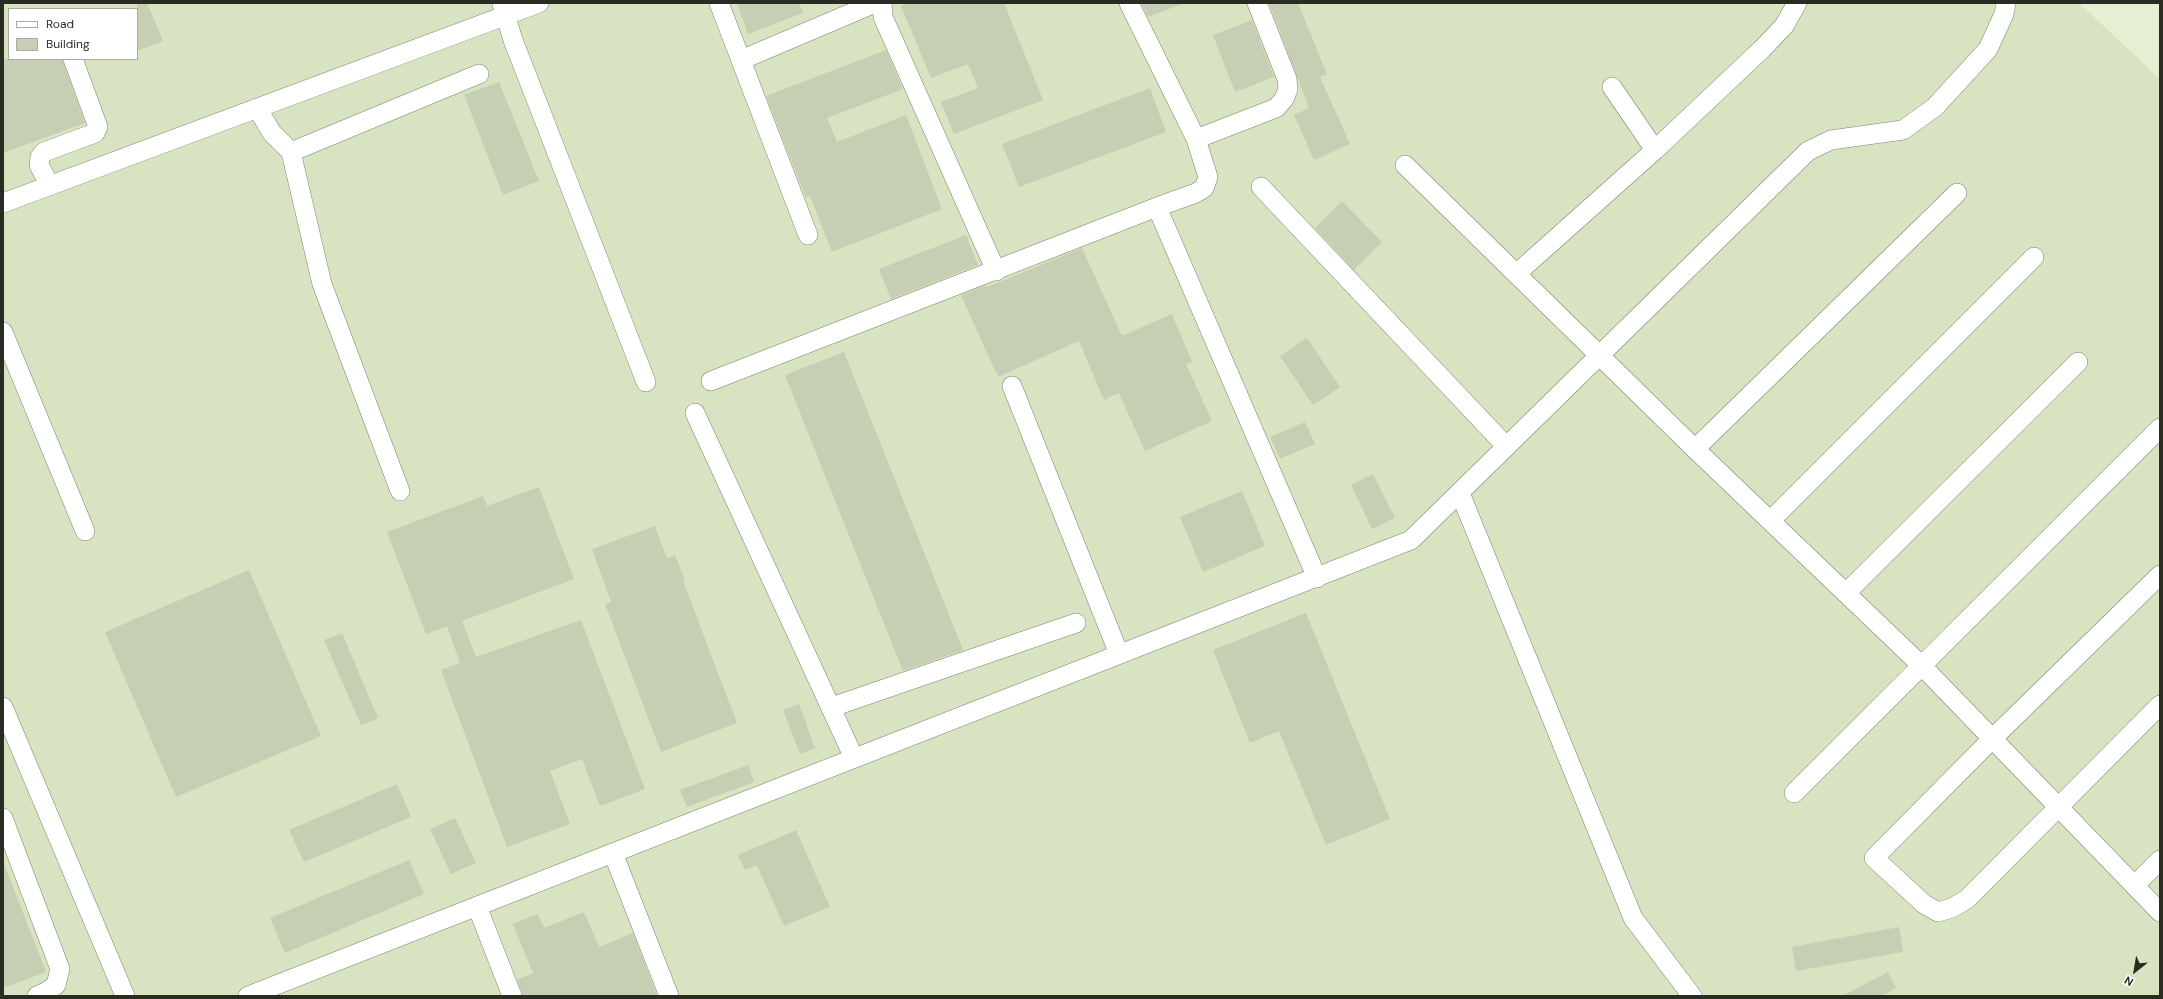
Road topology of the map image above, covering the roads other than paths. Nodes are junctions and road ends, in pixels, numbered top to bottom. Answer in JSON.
{"nodes":[{"id":1,"x":539,"y":3,"type":"edge"},
{"id":2,"x":719,"y":3,"type":"edge"},
{"id":3,"x":875,"y":3,"type":"edge"},
{"id":4,"x":882,"y":3,"type":"edge"},
{"id":5,"x":1129,"y":3,"type":"edge"},
{"id":6,"x":1257,"y":3,"type":"edge"},
{"id":7,"x":1797,"y":3,"type":"edge"},
{"id":8,"x":2006,"y":3,"type":"edge"},
{"id":9,"x":504,"y":9,"type":"edge"},
{"id":10,"x":73,"y":60,"type":"edge"},
{"id":11,"x":741,"y":60,"type":"junction"},
{"id":12,"x":479,"y":74,"type":"dead end"},
{"id":13,"x":1612,"y":87,"type":"dead end"},
{"id":14,"x":257,"y":108,"type":"junction"},
{"id":15,"x":1196,"y":139,"type":"junction"},
{"id":16,"x":1655,"y":150,"type":"junction"},
{"id":17,"x":290,"y":152,"type":"junction"},
{"id":18,"x":1405,"y":165,"type":"dead end"},
{"id":19,"x":50,"y":186,"type":"junction"},
{"id":20,"x":1261,"y":187,"type":"dead end"},
{"id":21,"x":1957,"y":193,"type":"dead end"},
{"id":22,"x":3,"y":204,"type":"edge"},
{"id":23,"x":1157,"y":207,"type":"junction"},
{"id":24,"x":808,"y":235,"type":"dead end"},
{"id":25,"x":2034,"y":257,"type":"dead end"},
{"id":26,"x":996,"y":271,"type":"junction"},
{"id":27,"x":1516,"y":274,"type":"junction"},
{"id":28,"x":3,"y":332,"type":"edge"},
{"id":29,"x":1600,"y":356,"type":"junction"},
{"id":30,"x":2078,"y":362,"type":"dead end"},
{"id":31,"x":711,"y":381,"type":"dead end"},
{"id":32,"x":646,"y":382,"type":"dead end"},
{"id":33,"x":1012,"y":386,"type":"dead end"},
{"id":34,"x":695,"y":413,"type":"dead end"},
{"id":35,"x":2160,"y":428,"type":"edge"},
{"id":36,"x":1506,"y":446,"type":"junction"},
{"id":37,"x":1695,"y":449,"type":"junction"},
{"id":38,"x":400,"y":492,"type":"dead end"},
{"id":39,"x":1460,"y":493,"type":"junction"},
{"id":40,"x":1771,"y":520,"type":"junction"},
{"id":41,"x":85,"y":531,"type":"dead end"},
{"id":42,"x":2160,"y":575,"type":"edge"},
{"id":43,"x":1317,"y":578,"type":"junction"},
{"id":44,"x":1846,"y":593,"type":"junction"},
{"id":45,"x":1076,"y":623,"type":"dead end"},
{"id":46,"x":1120,"y":654,"type":"junction"},
{"id":47,"x":1922,"y":666,"type":"junction"},
{"id":48,"x":2160,"y":706,"type":"edge"},
{"id":49,"x":3,"y":707,"type":"edge"},
{"id":50,"x":832,"y":707,"type":"junction"},
{"id":51,"x":1992,"y":739,"type":"junction"},
{"id":52,"x":854,"y":758,"type":"junction"},
{"id":53,"x":1794,"y":793,"type":"dead end"},
{"id":54,"x":2058,"y":807,"type":"junction"},
{"id":55,"x":3,"y":818,"type":"edge"},
{"id":56,"x":613,"y":853,"type":"junction"},
{"id":57,"x":2160,"y":860,"type":"edge"},
{"id":58,"x":2135,"y":885,"type":"junction"},
{"id":59,"x":477,"y":906,"type":"junction"},
{"id":60,"x":2160,"y":912,"type":"edge"},
{"id":61,"x":284,"y":990,"type":"edge"},
{"id":62,"x":37,"y":996,"type":"edge"},
{"id":63,"x":125,"y":996,"type":"edge"},
{"id":64,"x":248,"y":996,"type":"edge"},
{"id":65,"x":512,"y":996,"type":"edge"},
{"id":66,"x":669,"y":996,"type":"edge"},
{"id":67,"x":1692,"y":996,"type":"edge"}],
"edges":[{"from":1,"to":9,"type":"street"},
{"from":2,"to":11,"type":"street"},
{"from":3,"to":11,"type":"street"},
{"from":4,"to":26,"type":"street"},
{"from":5,"to":15,"type":"street"},
{"from":6,"to":15,"type":"street"},
{"from":7,"to":16,"type":"street"},
{"from":8,"to":29,"type":"street"},
{"from":9,"to":14,"type":"street"},
{"from":9,"to":32,"type":"street"},
{"from":10,"to":19,"type":"street"},
{"from":11,"to":24,"type":"street"},
{"from":12,"to":17,"type":"street"},
{"from":13,"to":16,"type":"street"},
{"from":14,"to":17,"type":"street"},
{"from":14,"to":19,"type":"street"},
{"from":15,"to":23,"type":"street"},
{"from":16,"to":27,"type":"street"},
{"from":17,"to":38,"type":"street"},
{"from":18,"to":27,"type":"street"},
{"from":19,"to":22,"type":"street"},
{"from":20,"to":36,"type":"street"},
{"from":21,"to":37,"type":"street"},
{"from":23,"to":26,"type":"street"},
{"from":23,"to":43,"type":"street"},
{"from":25,"to":40,"type":"street"},
{"from":26,"to":31,"type":"street"},
{"from":27,"to":29,"type":"street"},
{"from":28,"to":41,"type":"street"},
{"from":29,"to":36,"type":"street"},
{"from":29,"to":37,"type":"street"},
{"from":30,"to":44,"type":"street"},
{"from":33,"to":46,"type":"street"},
{"from":34,"to":50,"type":"street"},
{"from":35,"to":47,"type":"street"},
{"from":36,"to":39,"type":"street"},
{"from":37,"to":40,"type":"street"},
{"from":39,"to":43,"type":"street"},
{"from":39,"to":67,"type":"street"},
{"from":40,"to":44,"type":"street"},
{"from":42,"to":51,"type":"street"},
{"from":43,"to":46,"type":"street"},
{"from":44,"to":47,"type":"street"},
{"from":45,"to":50,"type":"street"},
{"from":46,"to":52,"type":"street"},
{"from":47,"to":51,"type":"street"},
{"from":47,"to":53,"type":"street"},
{"from":48,"to":54,"type":"street"},
{"from":49,"to":63,"type":"street"},
{"from":50,"to":52,"type":"street"},
{"from":51,"to":54,"type":"street"},
{"from":51,"to":54,"type":"street"},
{"from":52,"to":56,"type":"street"},
{"from":54,"to":58,"type":"street"},
{"from":55,"to":62,"type":"street"},
{"from":56,"to":59,"type":"street"},
{"from":56,"to":66,"type":"street"},
{"from":57,"to":58,"type":"street"},
{"from":58,"to":60,"type":"street"},
{"from":59,"to":61,"type":"street"},
{"from":59,"to":65,"type":"street"},
{"from":61,"to":64,"type":"street"}]}
